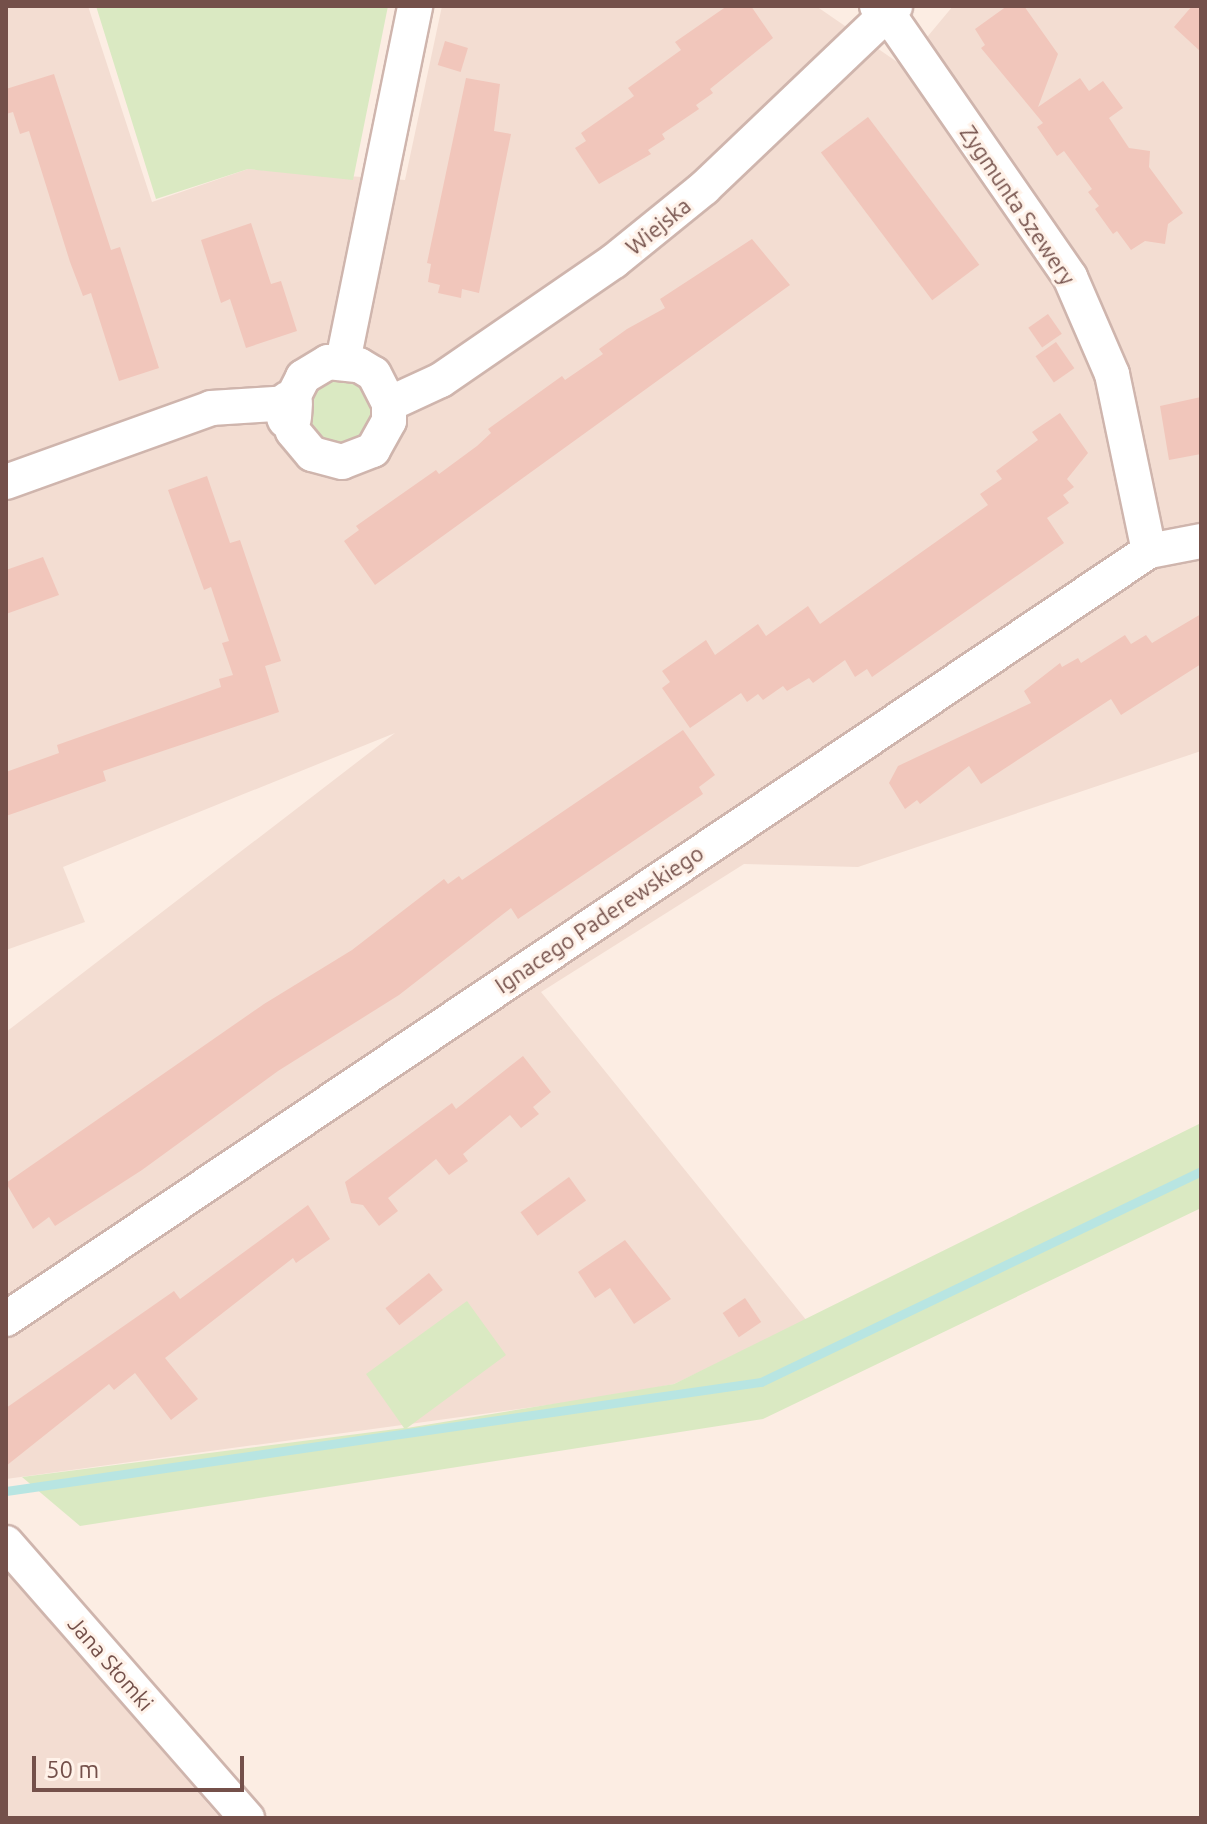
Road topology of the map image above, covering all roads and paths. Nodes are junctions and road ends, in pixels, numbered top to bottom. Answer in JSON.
{"nodes":[{"id":1,"x":415,"y":6,"type":"edge"},
{"id":2,"x":886,"y":9,"type":"edge"},
{"id":3,"x":343,"y":361,"type":"junction"},
{"id":4,"x":389,"y":404,"type":"junction"},
{"id":5,"x":290,"y":410,"type":"junction"},
{"id":6,"x":6,"y":482,"type":"edge"},
{"id":7,"x":1201,"y":541,"type":"edge"},
{"id":8,"x":1149,"y":551,"type":"junction"},
{"id":9,"x":6,"y":1319,"type":"edge"},
{"id":10,"x":6,"y":1543,"type":"edge"},
{"id":11,"x":247,"y":1818,"type":"edge"}],
"edges":[{"from":1,"to":3,"type":"street"},
{"from":2,"to":4,"type":"street","name":"Wiejska"},
{"from":2,"to":8,"type":"street","name":"Zygmunta Szewery"},
{"from":3,"to":4,"type":"street"},
{"from":3,"to":5,"type":"street"},
{"from":4,"to":5,"type":"street"},
{"from":5,"to":6,"type":"street"},
{"from":7,"to":8,"type":"street","name":"Ignacego Paderewskiego"},
{"from":8,"to":9,"type":"street","name":"Ignacego Paderewskiego"},
{"from":10,"to":11,"type":"street","name":"Jana Słomki"}]}
